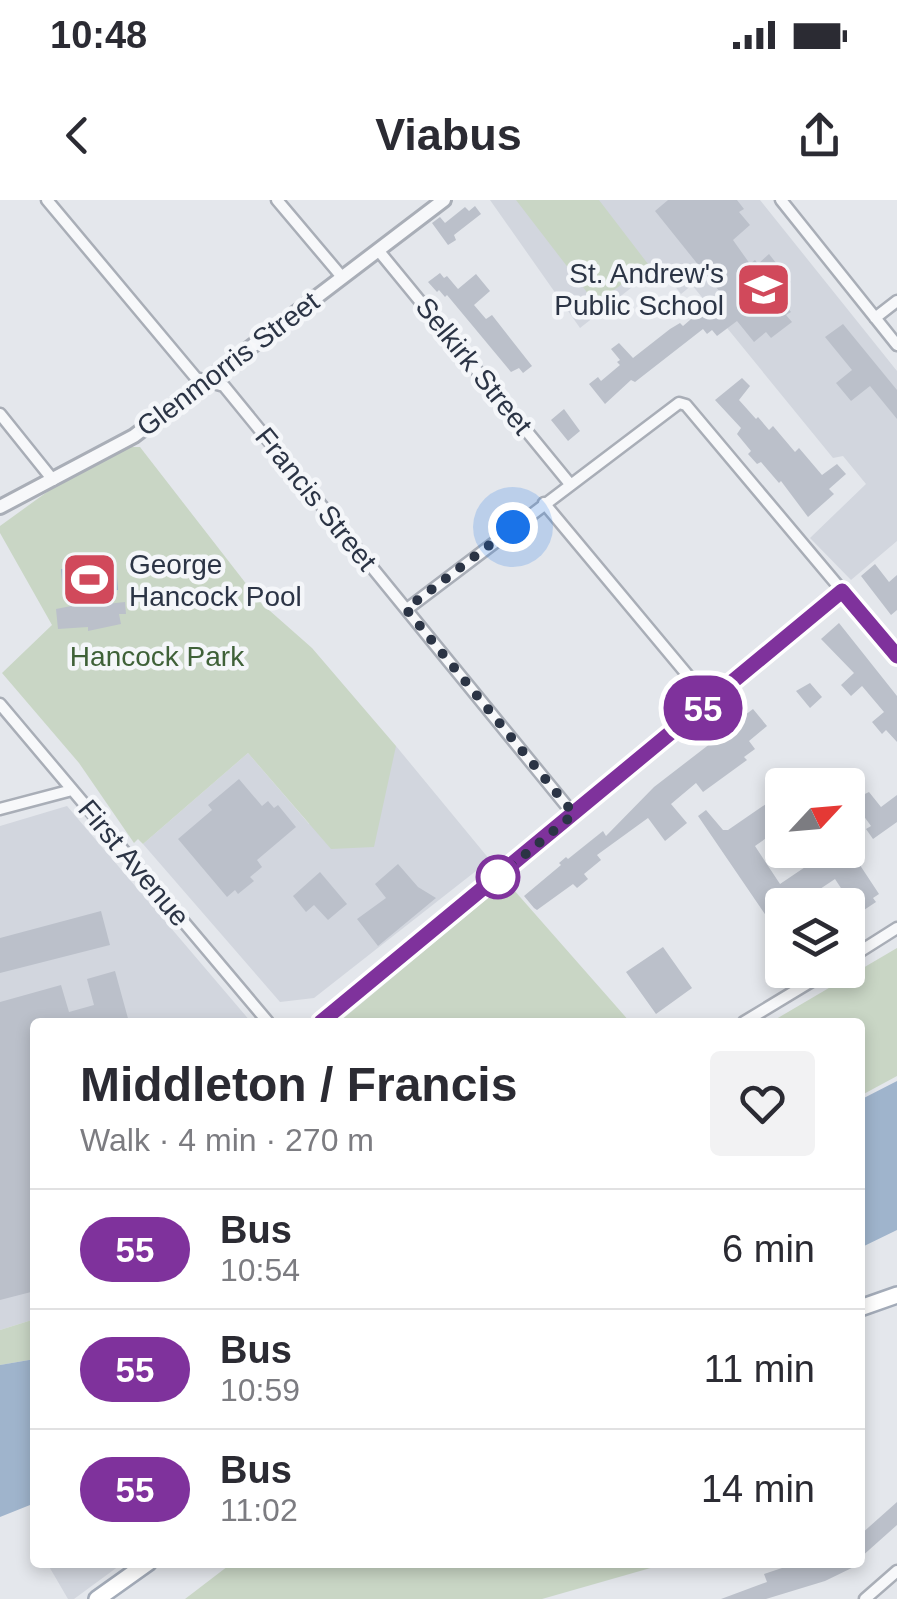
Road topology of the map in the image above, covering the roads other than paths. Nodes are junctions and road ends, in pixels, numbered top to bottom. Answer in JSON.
{"nodes":[{"id":1,"x":47,"y":200,"type":"edge"},
{"id":2,"x":277,"y":200,"type":"edge"},
{"id":3,"x":444,"y":200,"type":"edge"},
{"id":4,"x":781,"y":200,"type":"edge"},
{"id":5,"x":378,"y":250,"type":"junction"},
{"id":6,"x":342,"y":277,"type":"junction"},
{"id":7,"x":897,"y":301,"type":"edge"},
{"id":8,"x":875,"y":318,"type":"junction"},
{"id":9,"x":897,"y":345,"type":"edge"},
{"id":10,"x":209,"y":380,"type":"junction"},
{"id":11,"x":0,"y":414,"type":"edge"},
{"id":12,"x":53,"y":480,"type":"junction"},
{"id":13,"x":570,"y":484,"type":"junction"},
{"id":14,"x":544,"y":503,"type":"junction"},
{"id":15,"x":0,"y":507,"type":"edge"},
{"id":16,"x":842,"y":591,"type":"junction"},
{"id":17,"x":406,"y":609,"type":"junction"},
{"id":18,"x":897,"y":656,"type":"edge"},
{"id":19,"x":710,"y":702,"type":"junction"},
{"id":20,"x":0,"y":704,"type":"edge"},
{"id":21,"x":72,"y":790,"type":"junction"},
{"id":22,"x":0,"y":809,"type":"edge"},
{"id":23,"x":574,"y":814,"type":"junction"},
{"id":24,"x":897,"y":928,"type":"edge"},
{"id":25,"x":865,"y":948,"type":"edge"},
{"id":26,"x":800,"y":988,"type":"edge"},
{"id":27,"x":265,"y":1018,"type":"edge"},
{"id":28,"x":326,"y":1018,"type":"edge"},
{"id":29,"x":751,"y":1018,"type":"edge"},
{"id":30,"x":897,"y":1295,"type":"edge"},
{"id":31,"x":865,"y":1306,"type":"edge"},
{"id":32,"x":140,"y":1568,"type":"edge"},
{"id":33,"x":897,"y":1571,"type":"edge"},
{"id":34,"x":96,"y":1599,"type":"edge"},
{"id":35,"x":865,"y":1599,"type":"edge"}],
"edges":[{"from":1,"to":10,"type":"street","name":"Francis Street"},
{"from":2,"to":6,"type":"street"},
{"from":3,"to":5,"type":"street","name":"Glenmorris Street"},
{"from":4,"to":8,"type":"street"},
{"from":5,"to":6,"type":"street","name":"Glenmorris Street"},
{"from":5,"to":13,"type":"street","name":"Selkirk Street"},
{"from":6,"to":10,"type":"street","name":"Glenmorris Street"},
{"from":7,"to":8,"type":"street"},
{"from":8,"to":9,"type":"street"},
{"from":10,"to":12,"type":"street","name":"Glenmorris Street"},
{"from":10,"to":17,"type":"street","name":"Francis Street"},
{"from":11,"to":12,"type":"street"},
{"from":12,"to":15,"type":"street","name":"Glenmorris Street"},
{"from":13,"to":14,"type":"street"},
{"from":13,"to":16,"type":"street"},
{"from":14,"to":17,"type":"street"},
{"from":14,"to":19,"type":"street"},
{"from":16,"to":18,"type":"street"},
{"from":16,"to":19,"type":"street"},
{"from":17,"to":23,"type":"street","name":"Francis Street"},
{"from":19,"to":23,"type":"street"},
{"from":20,"to":21,"type":"street","name":"First Avenue"},
{"from":21,"to":22,"type":"street"},
{"from":21,"to":27,"type":"street","name":"First Avenue"},
{"from":23,"to":28,"type":"street"},
{"from":24,"to":25,"type":"street"},
{"from":26,"to":29,"type":"street"},
{"from":30,"to":31,"type":"main road"},
{"from":32,"to":34,"type":"main road"},
{"from":33,"to":35,"type":"street"}]}
